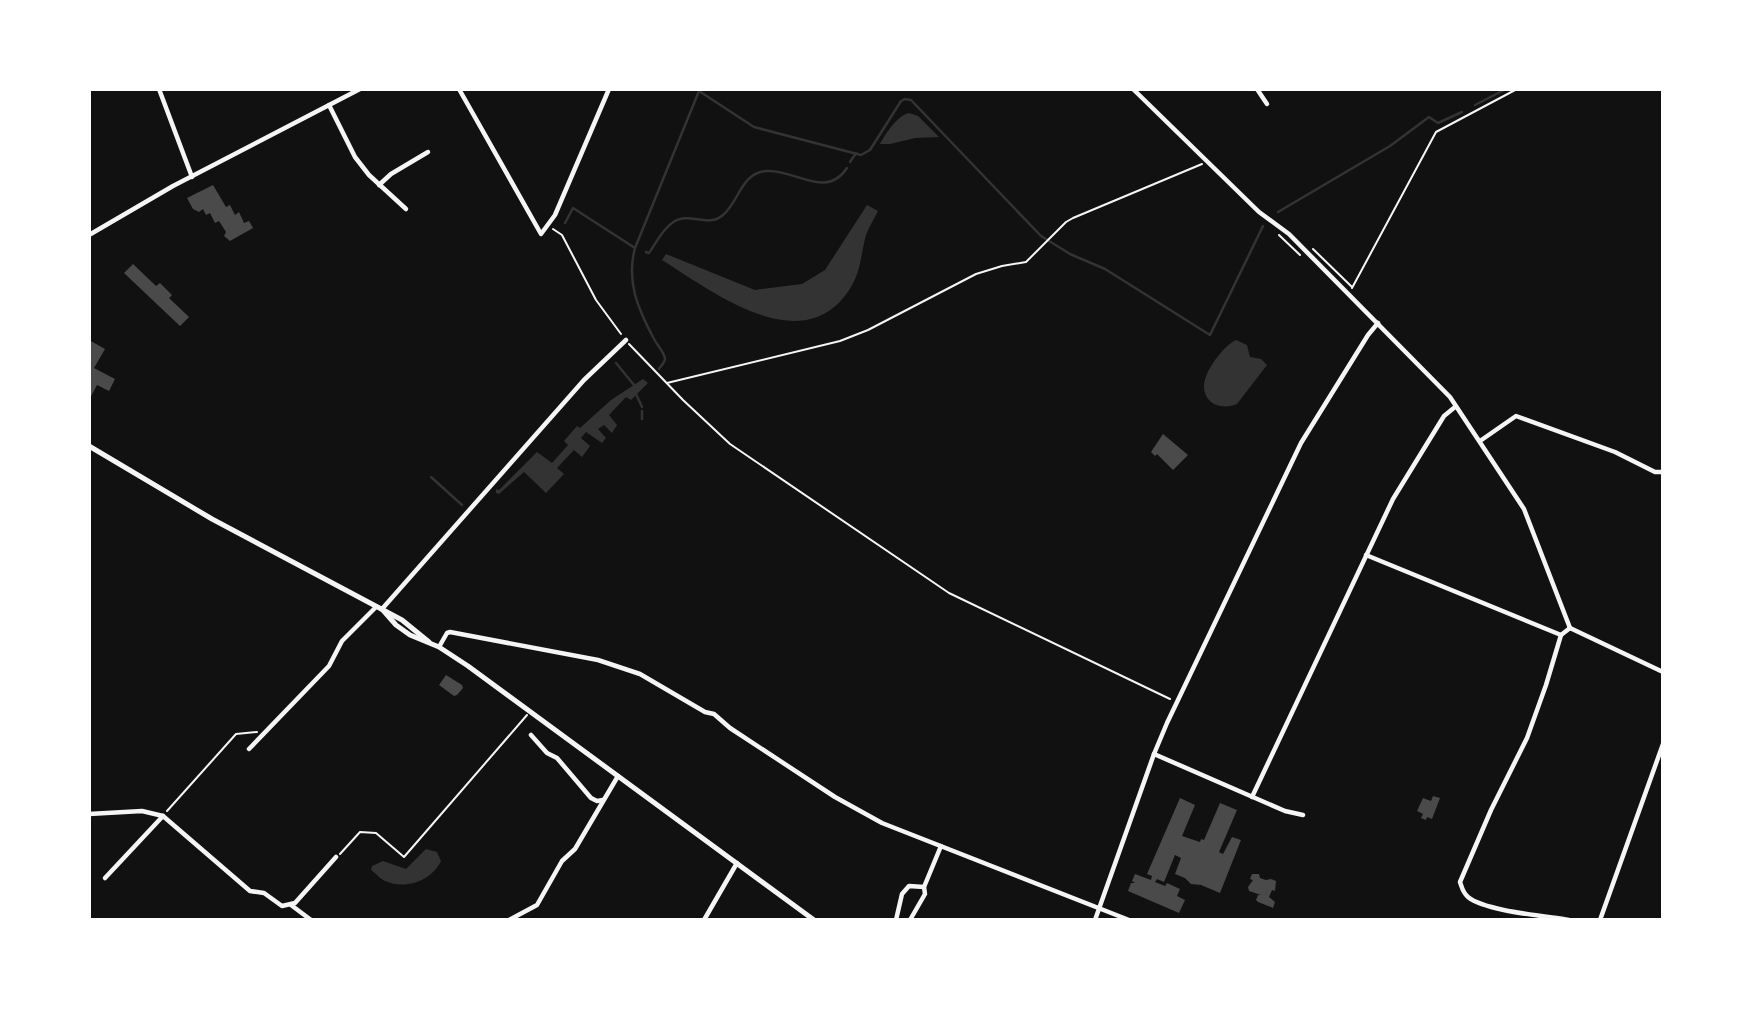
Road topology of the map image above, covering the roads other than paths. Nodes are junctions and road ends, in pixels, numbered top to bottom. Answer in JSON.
{"nodes":[{"id":1,"x":159,"y":89,"type":"edge"},
{"id":2,"x":360,"y":89,"type":"edge"},
{"id":3,"x":459,"y":89,"type":"edge"},
{"id":4,"x":608,"y":89,"type":"edge"},
{"id":5,"x":1133,"y":89,"type":"edge"},
{"id":6,"x":1257,"y":89,"type":"edge"},
{"id":7,"x":1267,"y":104,"type":"dead end"},
{"id":8,"x":329,"y":105,"type":"junction"},
{"id":9,"x":428,"y":152,"type":"dead end"},
{"id":10,"x":192,"y":177,"type":"junction"},
{"id":11,"x":379,"y":185,"type":"junction"},
{"id":12,"x":406,"y":209,"type":"dead end"},
{"id":13,"x":89,"y":235,"type":"edge"},
{"id":14,"x":1378,"y":323,"type":"junction"},
{"id":15,"x":626,"y":341,"type":"road end"},
{"id":16,"x":1455,"y":407,"type":"junction"},
{"id":17,"x":1480,"y":441,"type":"junction"},
{"id":18,"x":89,"y":446,"type":"edge"},
{"id":19,"x":1663,"y":472,"type":"edge"},
{"id":20,"x":1366,"y":555,"type":"junction"},
{"id":21,"x":379,"y":608,"type":"junction"},
{"id":22,"x":1570,"y":628,"type":"junction"},
{"id":23,"x":1561,"y":635,"type":"junction"},
{"id":24,"x":437,"y":646,"type":"junction"},
{"id":25,"x":1663,"y":672,"type":"edge"},
{"id":26,"x":531,"y":735,"type":"dead end"},
{"id":27,"x":1663,"y":744,"type":"edge"},
{"id":28,"x":249,"y":749,"type":"dead end"},
{"id":29,"x":1154,"y":754,"type":"junction"},
{"id":30,"x":618,"y":776,"type":"junction"},
{"id":31,"x":1252,"y":797,"type":"junction"},
{"id":32,"x":604,"y":799,"type":"junction"},
{"id":33,"x":89,"y":814,"type":"edge"},
{"id":34,"x":1303,"y":815,"type":"dead end"},
{"id":35,"x":163,"y":816,"type":"junction"},
{"id":36,"x":940,"y":846,"type":"junction"},
{"id":37,"x":337,"y":857,"type":"road end"},
{"id":38,"x":737,"y":863,"type":"junction"},
{"id":39,"x":105,"y":878,"type":"dead end"},
{"id":40,"x":924,"y":887,"type":"junction"},
{"id":41,"x":290,"y":904,"type":"junction"},
{"id":42,"x":1101,"y":909,"type":"junction"},
{"id":43,"x":311,"y":920,"type":"edge"},
{"id":44,"x":509,"y":920,"type":"edge"},
{"id":45,"x":704,"y":920,"type":"edge"},
{"id":46,"x":814,"y":920,"type":"edge"},
{"id":47,"x":896,"y":920,"type":"edge"},
{"id":48,"x":910,"y":920,"type":"edge"},
{"id":49,"x":1096,"y":920,"type":"edge"},
{"id":50,"x":1129,"y":920,"type":"edge"},
{"id":51,"x":1569,"y":920,"type":"edge"},
{"id":52,"x":1600,"y":920,"type":"edge"}],
"edges":[{"from":1,"to":10,"type":"street"},
{"from":2,"to":8,"type":"street"},
{"from":3,"to":4,"type":"street"},
{"from":5,"to":14,"type":"street"},
{"from":6,"to":7,"type":"street"},
{"from":8,"to":10,"type":"street"},
{"from":8,"to":11,"type":"street"},
{"from":9,"to":11,"type":"street"},
{"from":10,"to":13,"type":"street"},
{"from":11,"to":12,"type":"street"},
{"from":14,"to":16,"type":"street"},
{"from":14,"to":29,"type":"street"},
{"from":15,"to":21,"type":"street"},
{"from":16,"to":17,"type":"street"},
{"from":16,"to":20,"type":"street"},
{"from":17,"to":19,"type":"street"},
{"from":17,"to":22,"type":"street"},
{"from":18,"to":21,"type":"street"},
{"from":20,"to":23,"type":"street"},
{"from":20,"to":31,"type":"street"},
{"from":21,"to":24,"type":"street"},
{"from":21,"to":28,"type":"street"},
{"from":22,"to":23,"type":"street"},
{"from":22,"to":25,"type":"street"},
{"from":23,"to":51,"type":"street"},
{"from":24,"to":30,"type":"street"},
{"from":24,"to":36,"type":"street"},
{"from":26,"to":32,"type":"street"},
{"from":27,"to":52,"type":"street"},
{"from":29,"to":31,"type":"street"},
{"from":29,"to":42,"type":"street"},
{"from":30,"to":32,"type":"street"},
{"from":30,"to":38,"type":"street"},
{"from":31,"to":34,"type":"street"},
{"from":32,"to":44,"type":"street"},
{"from":33,"to":35,"type":"street"},
{"from":35,"to":39,"type":"street"},
{"from":35,"to":41,"type":"street"},
{"from":36,"to":40,"type":"street"},
{"from":36,"to":42,"type":"street"},
{"from":37,"to":41,"type":"street"},
{"from":38,"to":45,"type":"street"},
{"from":38,"to":46,"type":"street"},
{"from":40,"to":47,"type":"street"},
{"from":40,"to":48,"type":"street"},
{"from":41,"to":43,"type":"street"},
{"from":42,"to":49,"type":"street"},
{"from":42,"to":50,"type":"street"}]}
